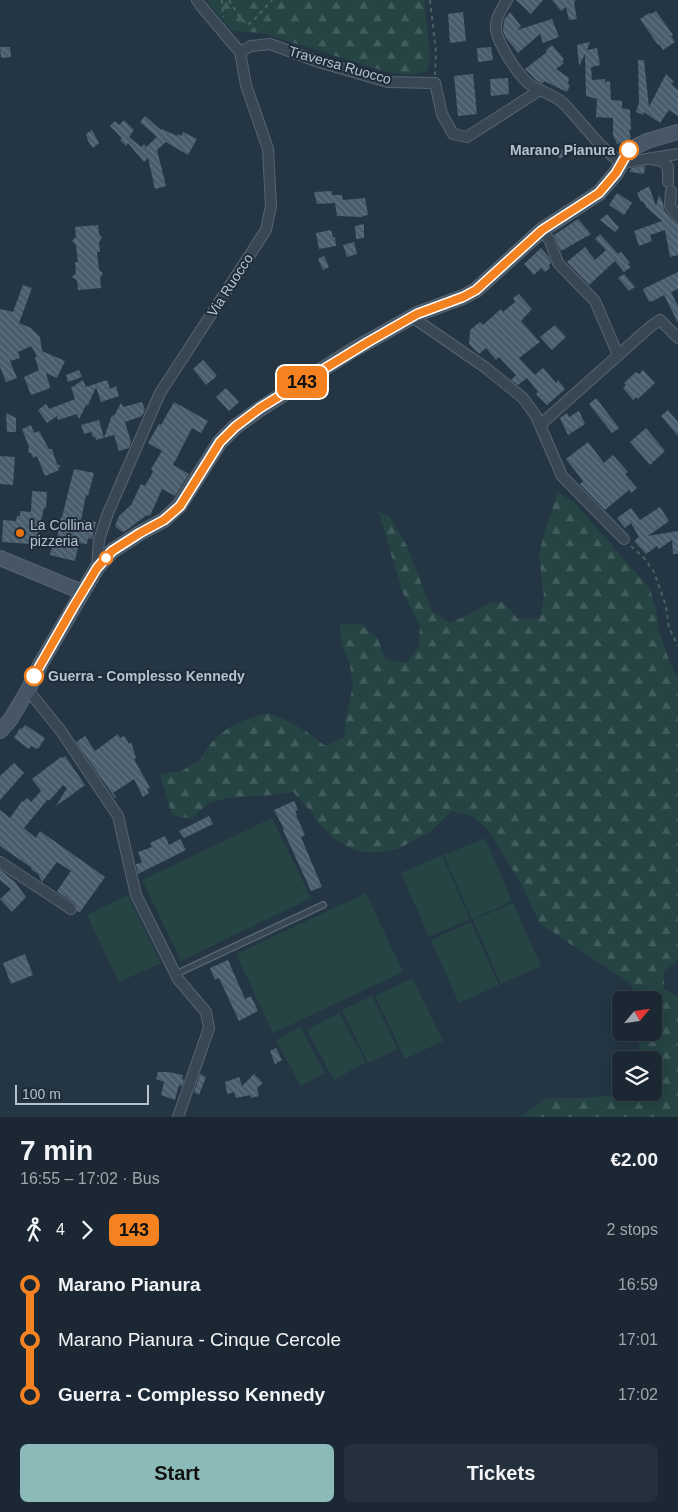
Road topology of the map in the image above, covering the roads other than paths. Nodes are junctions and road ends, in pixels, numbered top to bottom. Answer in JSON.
{"nodes":[{"id":1,"x":197,"y":0,"type":"edge"},
{"id":2,"x":506,"y":0,"type":"edge"},
{"id":3,"x":240,"y":52,"type":"junction"},
{"id":4,"x":540,"y":90,"type":"junction"},
{"id":5,"x":678,"y":132,"type":"edge"},
{"id":6,"x":678,"y":154,"type":"edge"},
{"id":7,"x":648,"y":158,"type":"junction"},
{"id":8,"x":622,"y":163,"type":"junction"},
{"id":9,"x":678,"y":217,"type":"edge"},
{"id":10,"x":542,"y":230,"type":"junction"},
{"id":11,"x":412,"y":317,"type":"junction"},
{"id":12,"x":678,"y":338,"type":"edge"},
{"id":13,"x":618,"y":355,"type":"junction"},
{"id":14,"x":540,"y":425,"type":"junction"},
{"id":15,"x":624,"y":539,"type":"road end"},
{"id":16,"x":0,"y":558,"type":"edge"},
{"id":17,"x":97,"y":568,"type":"junction"},
{"id":18,"x":82,"y":592,"type":"junction"},
{"id":19,"x":28,"y":690,"type":"junction"},
{"id":20,"x":0,"y":731,"type":"edge"},
{"id":21,"x":0,"y":862,"type":"edge"},
{"id":22,"x":323,"y":905,"type":"dead end"},
{"id":23,"x":71,"y":909,"type":"dead end"},
{"id":24,"x":175,"y":974,"type":"junction"},
{"id":25,"x":178,"y":1117,"type":"edge"}],
"edges":[{"from":1,"to":3,"type":"street"},
{"from":2,"to":4,"type":"street"},
{"from":3,"to":4,"type":"street","name":"Traversa Ruocco"},
{"from":3,"to":17,"type":"street","name":"Via Ruocco"},
{"from":4,"to":8,"type":"street"},
{"from":5,"to":8,"type":"street"},
{"from":6,"to":7,"type":"street"},
{"from":7,"to":8,"type":"street"},
{"from":7,"to":9,"type":"street"},
{"from":8,"to":10,"type":"street"},
{"from":10,"to":11,"type":"street"},
{"from":10,"to":13,"type":"street"},
{"from":11,"to":14,"type":"street"},
{"from":11,"to":17,"type":"street"},
{"from":12,"to":13,"type":"street"},
{"from":13,"to":14,"type":"street"},
{"from":14,"to":15,"type":"street"},
{"from":16,"to":18,"type":"street"},
{"from":17,"to":18,"type":"street"},
{"from":18,"to":19,"type":"street"},
{"from":19,"to":20,"type":"street"},
{"from":19,"to":24,"type":"street"},
{"from":21,"to":23,"type":"street"},
{"from":22,"to":24,"type":"lane"},
{"from":24,"to":25,"type":"street"}]}
